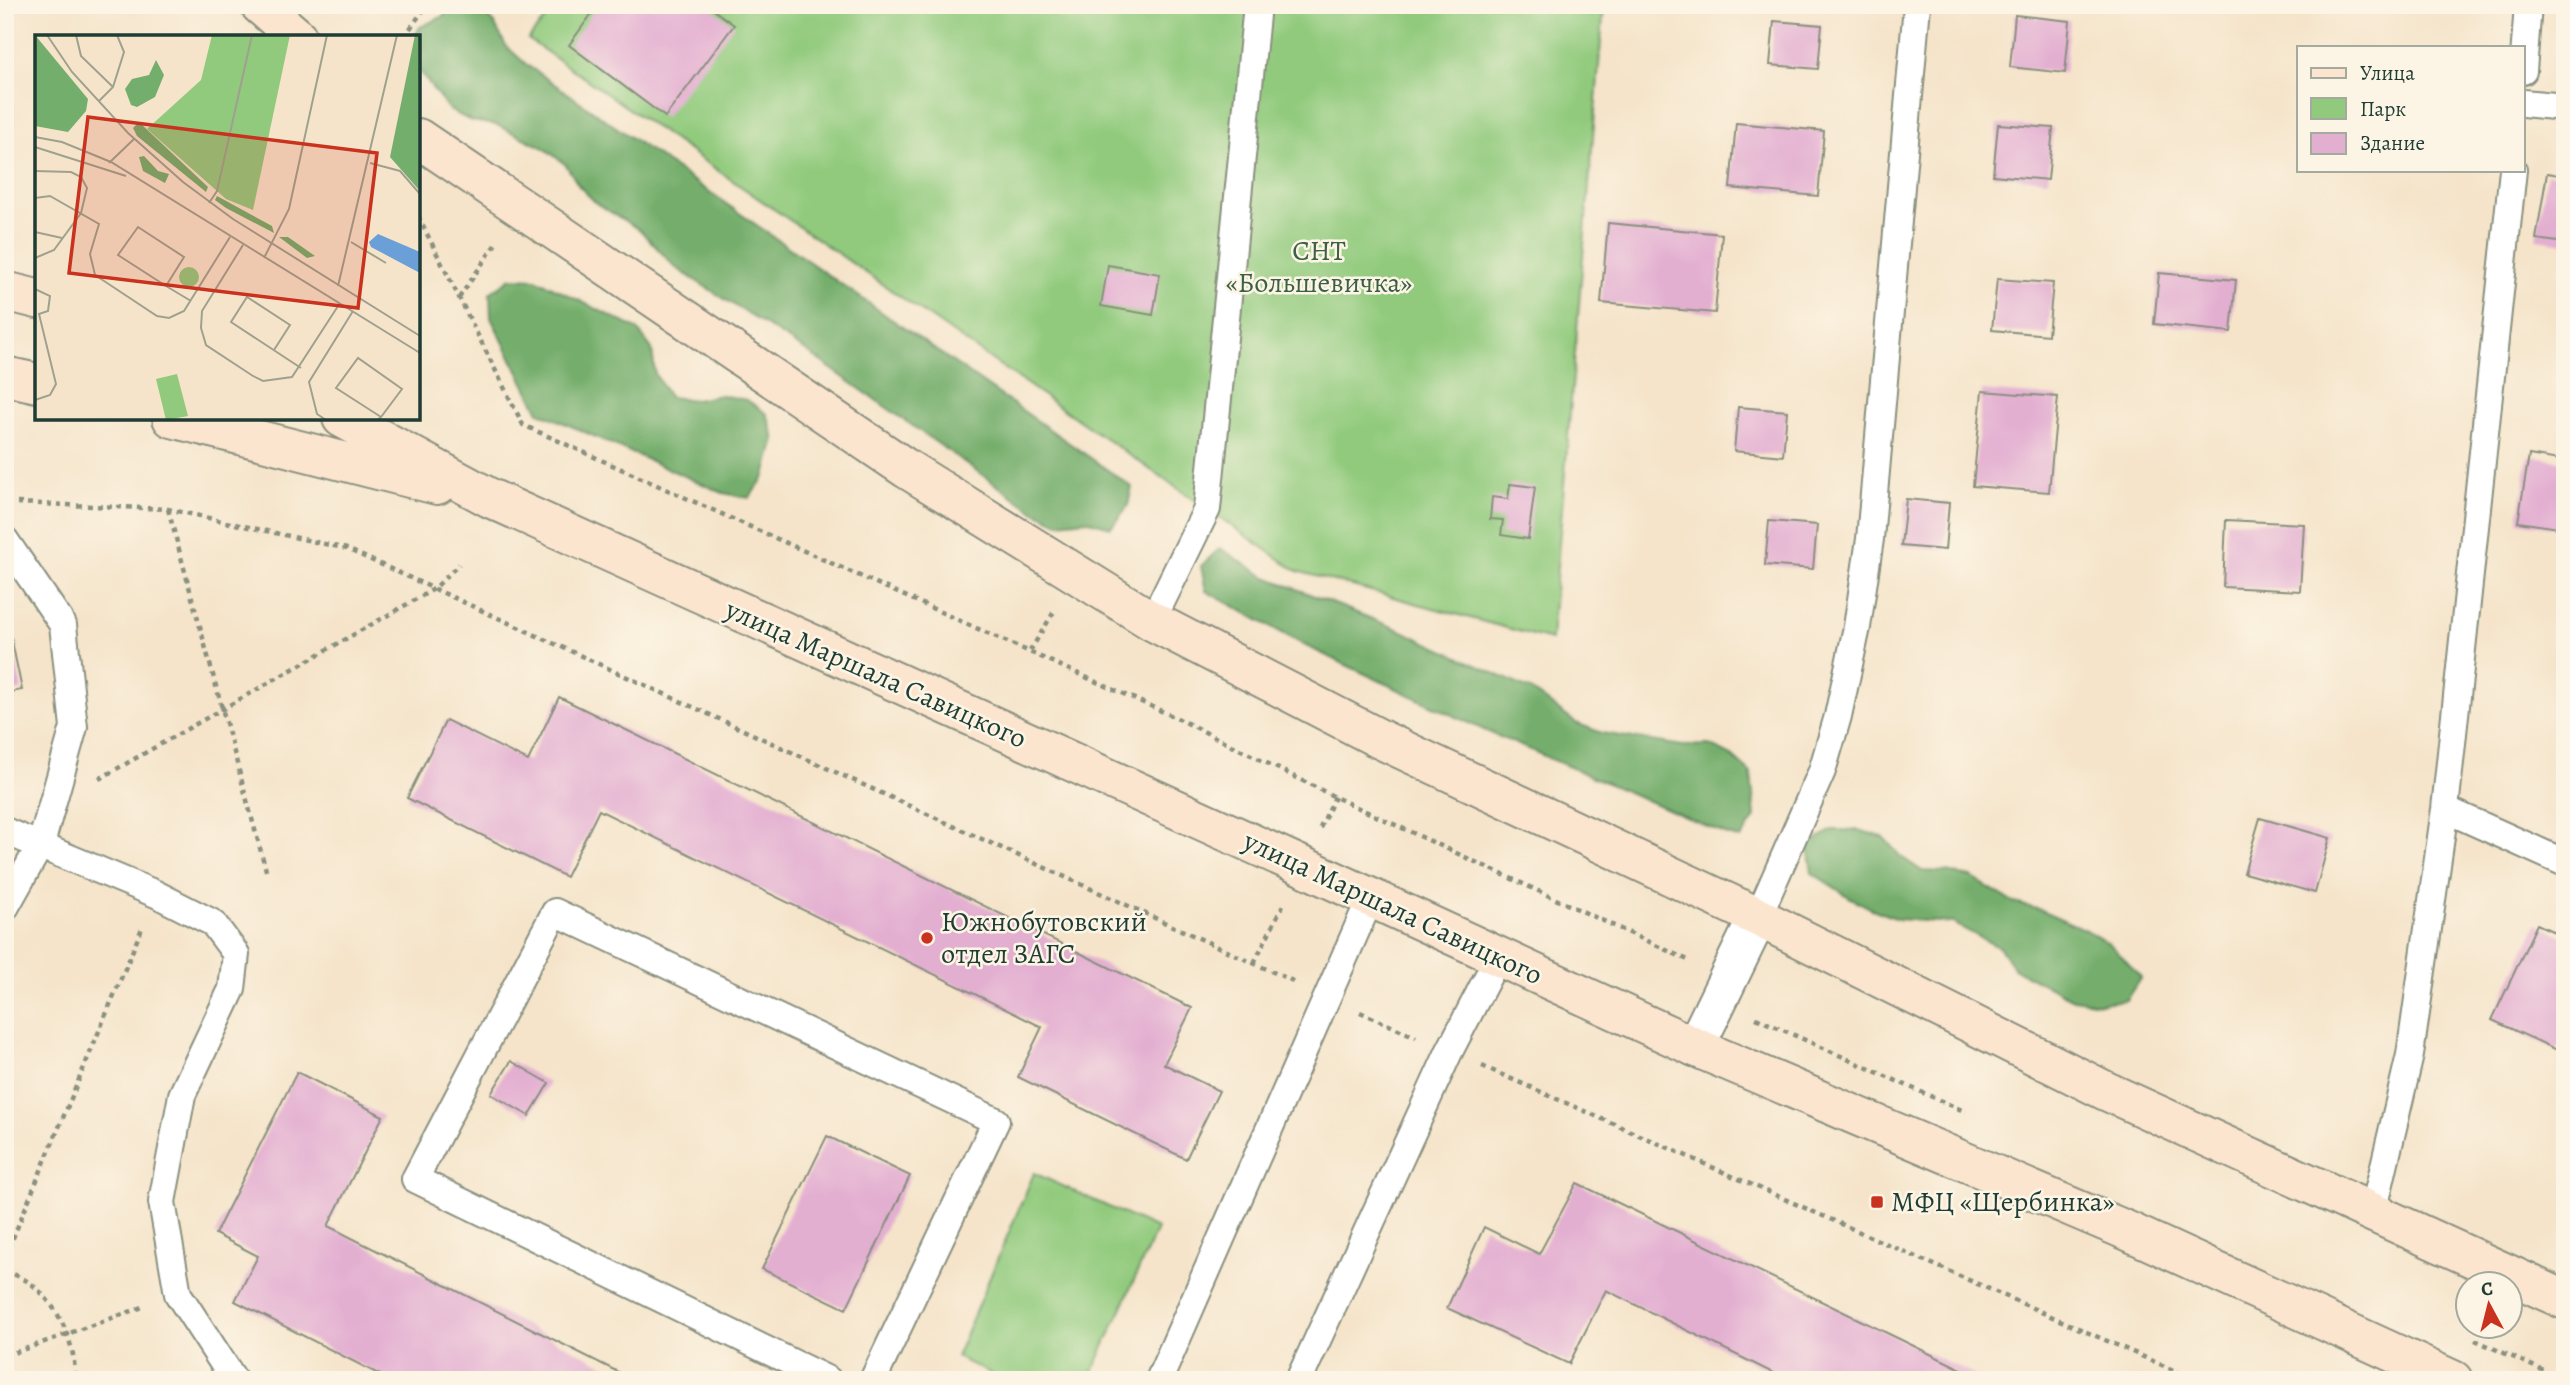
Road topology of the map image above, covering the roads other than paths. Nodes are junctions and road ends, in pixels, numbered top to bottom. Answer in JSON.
{"nodes":[{"id":1,"x":260,"y":5,"type":"edge"},
{"id":2,"x":1257,"y":5,"type":"edge"},
{"id":3,"x":1917,"y":5,"type":"edge"},
{"id":4,"x":2528,"y":5,"type":"edge"},
{"id":5,"x":295,"y":35,"type":"edge"},
{"id":6,"x":2524,"y":58,"type":"edge"},
{"id":7,"x":2524,"y":103,"type":"edge"},
{"id":8,"x":2565,"y":107,"type":"edge"},
{"id":9,"x":420,"y":141,"type":"edge"},
{"id":10,"x":2513,"y":172,"type":"edge"},
{"id":11,"x":5,"y":291,"type":"edge"},
{"id":12,"x":35,"y":298,"type":"edge"},
{"id":13,"x":5,"y":376,"type":"edge"},
{"id":14,"x":35,"y":383,"type":"edge"},
{"id":15,"x":346,"y":420,"type":"edge"},
{"id":16,"x":192,"y":421,"type":"edge"},
{"id":17,"x":489,"y":498,"type":"junction"},
{"id":18,"x":5,"y":540,"type":"edge"},
{"id":19,"x":1152,"y":621,"type":"junction"},
{"id":20,"x":2445,"y":809,"type":"junction"},
{"id":21,"x":5,"y":831,"type":"edge"},
{"id":22,"x":41,"y":844,"type":"junction"},
{"id":23,"x":2565,"y":863,"type":"edge"},
{"id":24,"x":1371,"y":897,"type":"junction"},
{"id":25,"x":5,"y":908,"type":"edge"},
{"id":26,"x":1758,"y":917,"type":"junction"},
{"id":27,"x":1498,"y":957,"type":"junction"},
{"id":28,"x":1695,"y":1046,"type":"junction"},
{"id":29,"x":2373,"y":1213,"type":"junction"},
{"id":30,"x":2565,"y":1300,"type":"edge"},
{"id":31,"x":2402,"y":1370,"type":"edge"},
{"id":32,"x":234,"y":1380,"type":"edge"},
{"id":33,"x":828,"y":1380,"type":"edge"},
{"id":34,"x":873,"y":1380,"type":"edge"},
{"id":35,"x":1158,"y":1380,"type":"edge"},
{"id":36,"x":1300,"y":1380,"type":"edge"},
{"id":37,"x":2453,"y":1380,"type":"edge"}],
"edges":[{"from":1,"to":5,"type":"street"},
{"from":2,"to":19,"type":"lane"},
{"from":3,"to":26,"type":"lane"},
{"from":4,"to":6,"type":"lane"},
{"from":7,"to":8,"type":"lane"},
{"from":9,"to":19,"type":"street"},
{"from":10,"to":20,"type":"lane"},
{"from":11,"to":12,"type":"street"},
{"from":13,"to":14,"type":"street"},
{"from":15,"to":17,"type":"street","name":"улица Маршала Савицкого"},
{"from":16,"to":17,"type":"street"},
{"from":17,"to":24,"type":"street","name":"улица Маршала Савицкого"},
{"from":18,"to":22,"type":"lane"},
{"from":19,"to":26,"type":"street"},
{"from":20,"to":23,"type":"lane"},
{"from":20,"to":29,"type":"lane"},
{"from":21,"to":22,"type":"lane"},
{"from":22,"to":25,"type":"lane"},
{"from":22,"to":32,"type":"lane"},
{"from":24,"to":27,"type":"street","name":"улица Маршала Савицкого"},
{"from":24,"to":35,"type":"lane"},
{"from":26,"to":28,"type":"street"},
{"from":26,"to":29,"type":"street"},
{"from":27,"to":28,"type":"street","name":"улица Маршала Савицкого"},
{"from":27,"to":36,"type":"lane"},
{"from":28,"to":31,"type":"street","name":"улица Маршала Савицкого"},
{"from":29,"to":30,"type":"street"},
{"from":31,"to":37,"type":"street","name":"улица Маршала Савицкого"},
{"from":33,"to":34,"type":"lane"}]}
